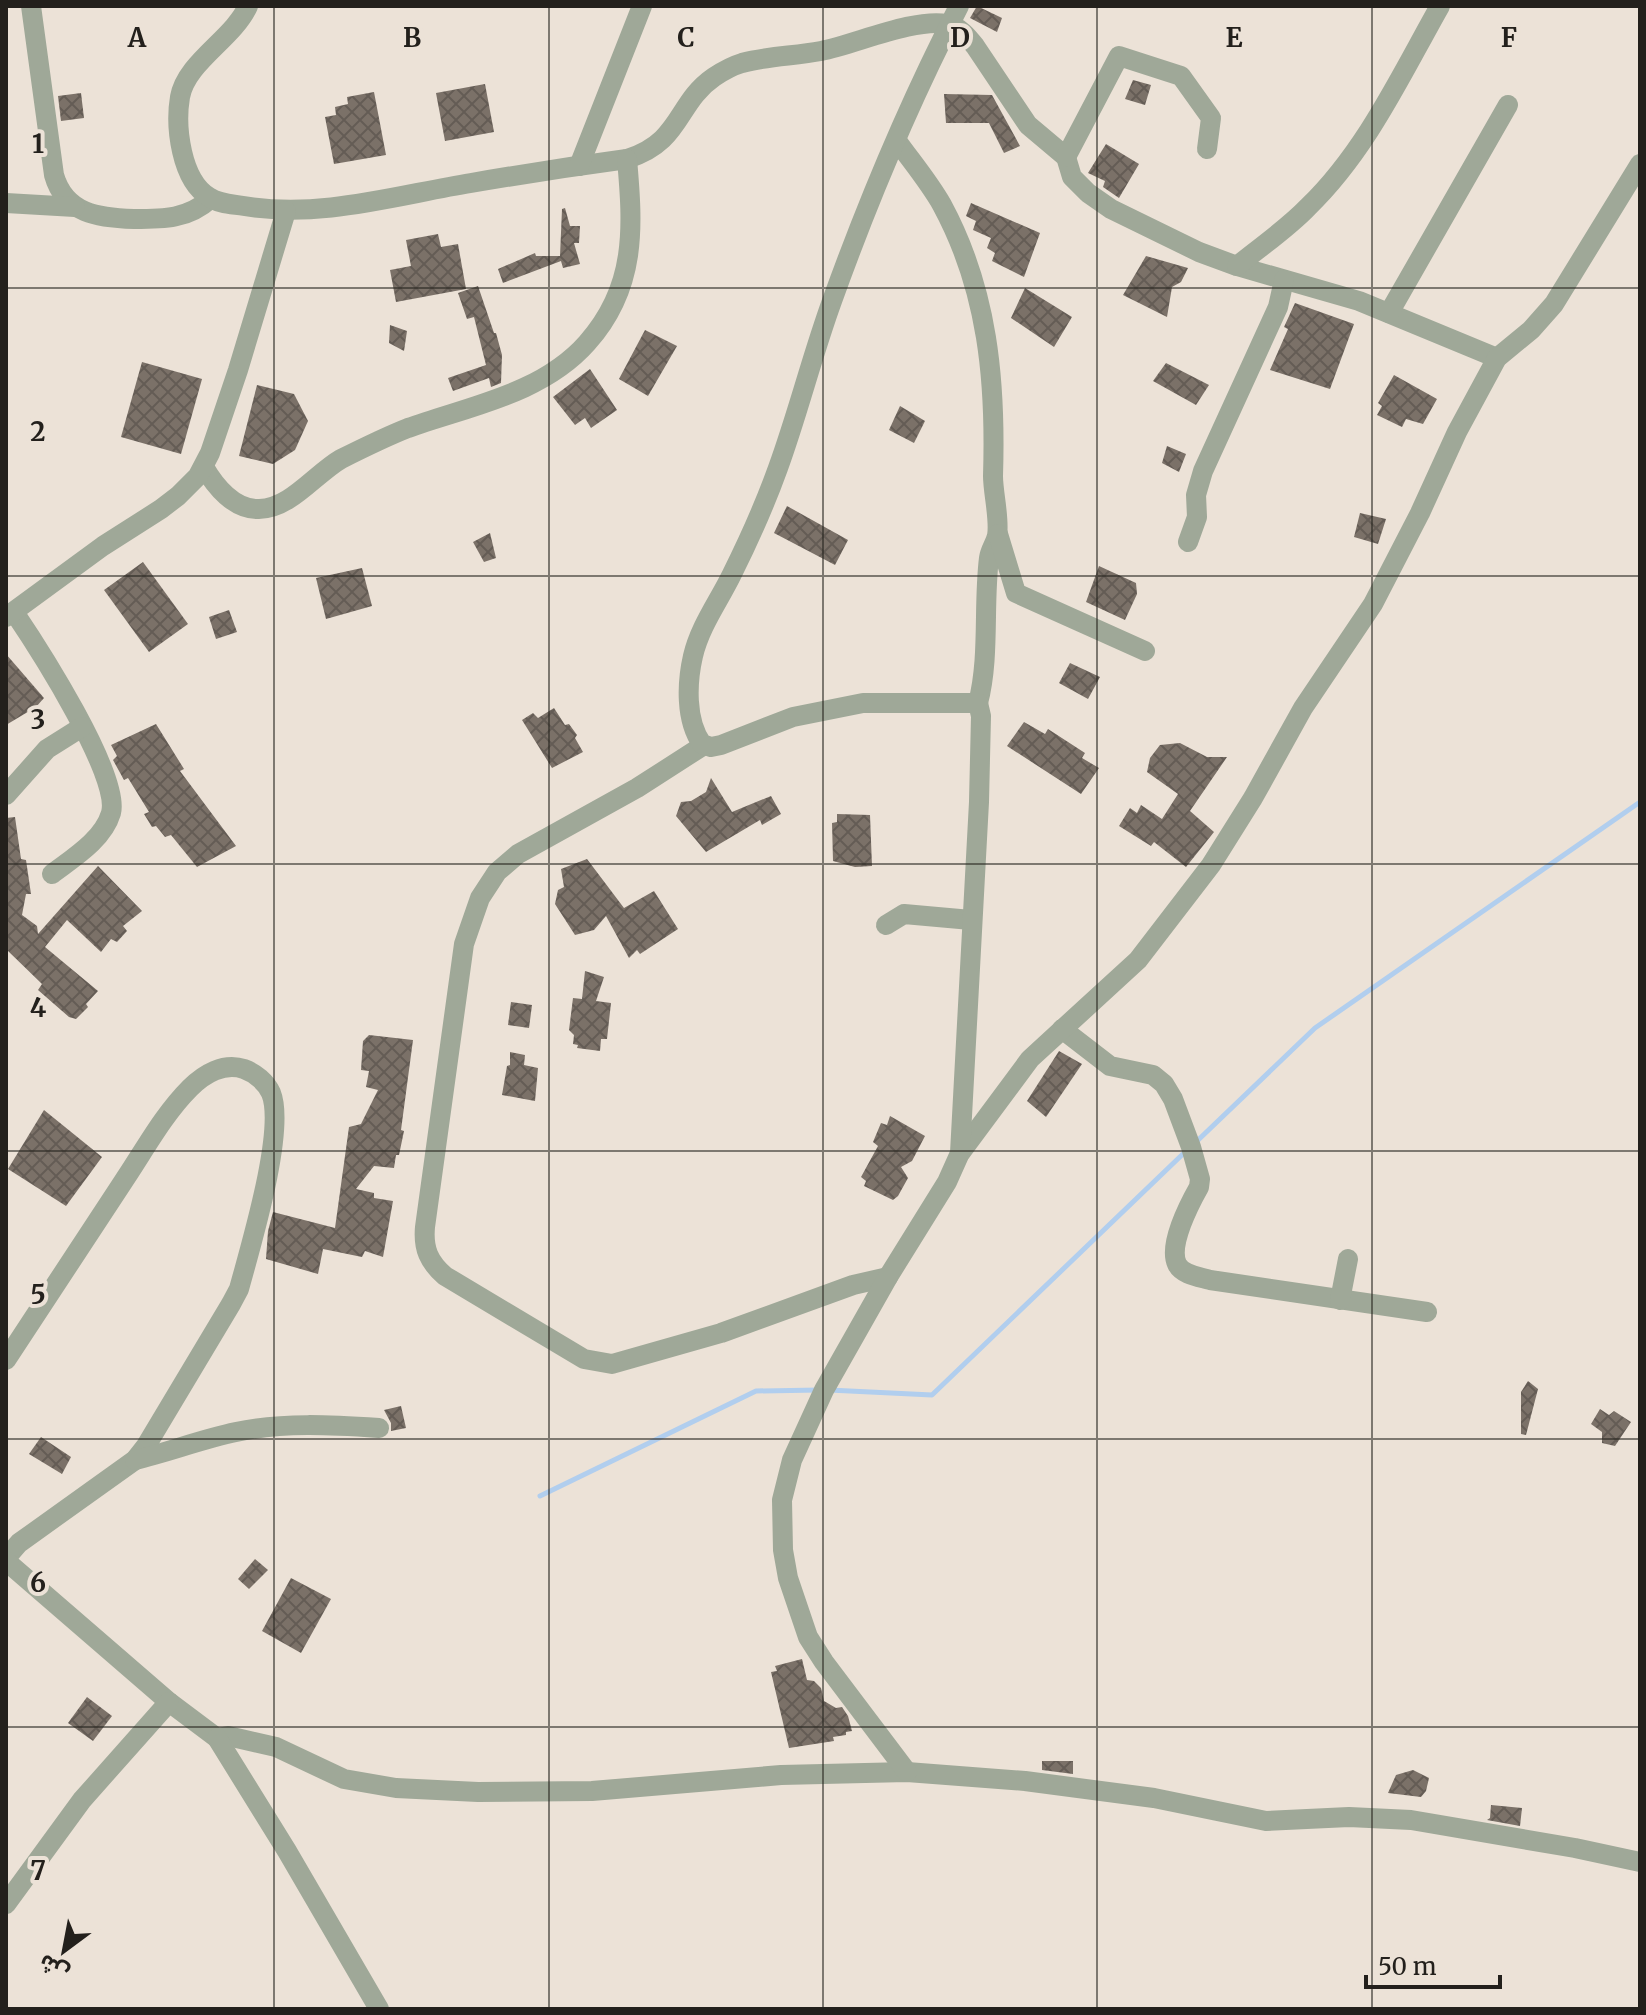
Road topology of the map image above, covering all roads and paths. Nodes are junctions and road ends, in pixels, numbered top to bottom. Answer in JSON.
{"nodes":[{"id":1,"x":31,"y":6,"type":"edge"},
{"id":2,"x":248,"y":6,"type":"edge"},
{"id":3,"x":642,"y":6,"type":"edge"},
{"id":4,"x":1440,"y":6,"type":"edge"},
{"id":5,"x":954,"y":15,"type":"edge"},
{"id":6,"x":1508,"y":105,"type":"dead end"},
{"id":7,"x":897,"y":141,"type":"junction"},
{"id":8,"x":1207,"y":149,"type":"dead end"},
{"id":9,"x":1066,"y":157,"type":"junction"},
{"id":10,"x":627,"y":159,"type":"junction"},
{"id":11,"x":1640,"y":164,"type":"edge"},
{"id":12,"x":579,"y":166,"type":"junction"},
{"id":13,"x":210,"y":199,"type":"junction"},
{"id":14,"x":6,"y":203,"type":"edge"},
{"id":15,"x":75,"y":207,"type":"junction"},
{"id":16,"x":286,"y":211,"type":"junction"},
{"id":17,"x":1237,"y":266,"type":"junction"},
{"id":18,"x":1284,"y":280,"type":"junction"},
{"id":19,"x":1389,"y":313,"type":"junction"},
{"id":20,"x":1497,"y":358,"type":"junction"},
{"id":21,"x":204,"y":467,"type":"junction"},
{"id":22,"x":998,"y":534,"type":"junction"},
{"id":23,"x":1188,"y":542,"type":"dead end"},
{"id":24,"x":10,"y":614,"type":"edge"},
{"id":25,"x":1145,"y":651,"type":"dead end"},
{"id":26,"x":978,"y":703,"type":"junction"},
{"id":27,"x":82,"y":727,"type":"junction"},
{"id":28,"x":704,"y":745,"type":"junction"},
{"id":29,"x":6,"y":795,"type":"edge"},
{"id":30,"x":52,"y":874,"type":"dead end"},
{"id":31,"x":971,"y":920,"type":"junction"},
{"id":32,"x":886,"y":925,"type":"dead end"},
{"id":33,"x":1062,"y":1029,"type":"junction"},
{"id":34,"x":960,"y":1153,"type":"junction"},
{"id":35,"x":1348,"y":1259,"type":"dead end"},
{"id":36,"x":888,"y":1277,"type":"junction"},
{"id":37,"x":1340,"y":1300,"type":"junction"},
{"id":38,"x":1427,"y":1312,"type":"dead end"},
{"id":39,"x":6,"y":1360,"type":"edge"},
{"id":40,"x":379,"y":1428,"type":"dead end"},
{"id":41,"x":135,"y":1460,"type":"junction"},
{"id":42,"x":6,"y":1560,"type":"edge"},
{"id":43,"x":169,"y":1702,"type":"junction"},
{"id":44,"x":217,"y":1738,"type":"junction"},
{"id":45,"x":907,"y":1772,"type":"junction"},
{"id":46,"x":1640,"y":1862,"type":"edge"},
{"id":47,"x":6,"y":1904,"type":"edge"},
{"id":48,"x":379,"y":2009,"type":"edge"}],
"edges":[{"from":1,"to":15,"type":"street"},
{"from":2,"to":13,"type":"street"},
{"from":3,"to":12,"type":"street"},
{"from":4,"to":17,"type":"street"},
{"from":5,"to":7,"type":"street"},
{"from":5,"to":9,"type":"street"},
{"from":5,"to":10,"type":"street"},
{"from":6,"to":19,"type":"street"},
{"from":7,"to":22,"type":"street"},
{"from":7,"to":28,"type":"street"},
{"from":8,"to":9,"type":"street"},
{"from":9,"to":17,"type":"street"},
{"from":10,"to":12,"type":"street"},
{"from":10,"to":21,"type":"street"},
{"from":11,"to":20,"type":"street"},
{"from":12,"to":16,"type":"street"},
{"from":13,"to":15,"type":"street"},
{"from":13,"to":16,"type":"street"},
{"from":14,"to":15,"type":"street"},
{"from":16,"to":21,"type":"street"},
{"from":17,"to":18,"type":"street"},
{"from":18,"to":19,"type":"street"},
{"from":18,"to":23,"type":"street"},
{"from":19,"to":20,"type":"street"},
{"from":20,"to":33,"type":"street"},
{"from":21,"to":24,"type":"street"},
{"from":22,"to":25,"type":"street"},
{"from":22,"to":26,"type":"street"},
{"from":24,"to":27,"type":"street"},
{"from":26,"to":28,"type":"street"},
{"from":26,"to":31,"type":"street"},
{"from":27,"to":29,"type":"street"},
{"from":27,"to":30,"type":"street"},
{"from":28,"to":36,"type":"street"},
{"from":31,"to":32,"type":"street"},
{"from":31,"to":34,"type":"street"},
{"from":33,"to":34,"type":"street"},
{"from":33,"to":37,"type":"street"},
{"from":34,"to":36,"type":"street"},
{"from":35,"to":37,"type":"street"},
{"from":36,"to":45,"type":"street"},
{"from":37,"to":38,"type":"street"},
{"from":39,"to":41,"type":"street"},
{"from":40,"to":41,"type":"street"},
{"from":41,"to":42,"type":"street"},
{"from":42,"to":43,"type":"street"},
{"from":43,"to":44,"type":"street"},
{"from":43,"to":47,"type":"street"},
{"from":44,"to":45,"type":"street"},
{"from":44,"to":48,"type":"street"},
{"from":45,"to":46,"type":"street"}]}
